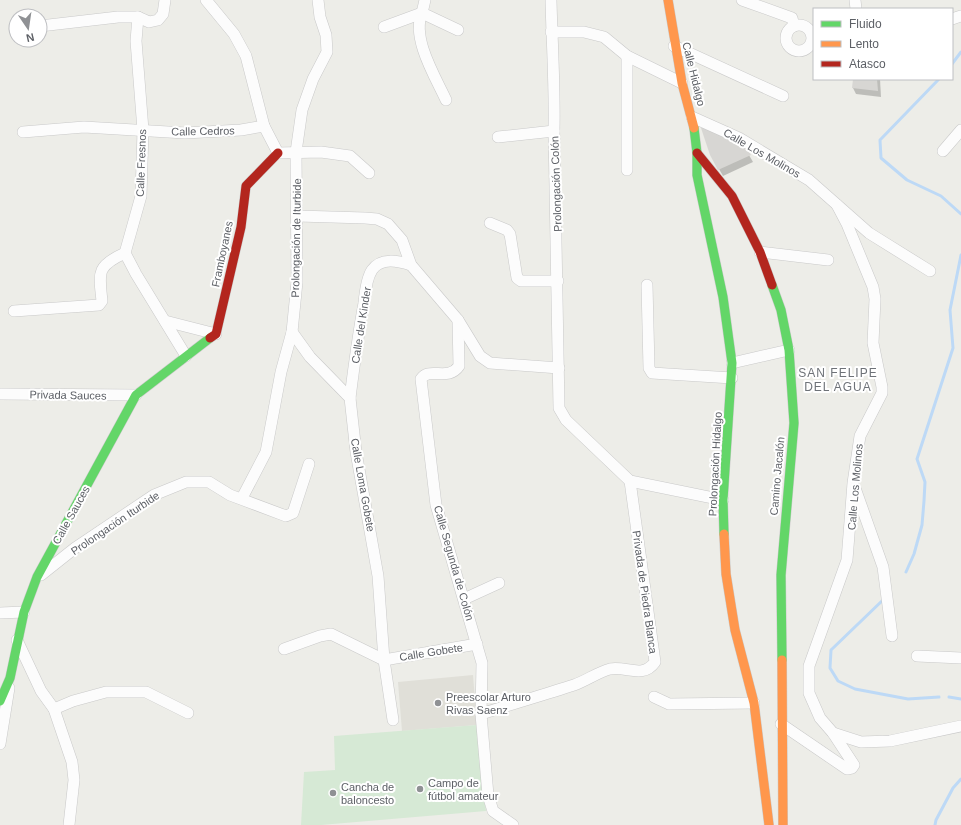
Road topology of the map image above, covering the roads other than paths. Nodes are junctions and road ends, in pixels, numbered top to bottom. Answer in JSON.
{"nodes":[{"id":1,"x":165,"y":0,"type":"edge"},
{"id":2,"x":206,"y":0,"type":"edge"},
{"id":3,"x":318,"y":0,"type":"edge"},
{"id":4,"x":425,"y":0,"type":"edge"},
{"id":5,"x":551,"y":0,"type":"edge"},
{"id":6,"x":668,"y":0,"type":"edge"},
{"id":7,"x":742,"y":0,"type":"edge"},
{"id":8,"x":422,"y":13,"type":"junction"},
{"id":9,"x":138,"y":18,"type":"junction"},
{"id":10,"x":48,"y":25,"type":"edge"},
{"id":11,"x":794,"y":26,"type":"dead end"},
{"id":12,"x":384,"y":27,"type":"dead end"},
{"id":13,"x":458,"y":30,"type":"dead end"},
{"id":14,"x":551,"y":32,"type":"junction"},
{"id":15,"x":674,"y":46,"type":"junction"},
{"id":16,"x":627,"y":56,"type":"junction"},
{"id":17,"x":682,"y":83,"type":"junction"},
{"id":18,"x":783,"y":96,"type":"dead end"},
{"id":19,"x":446,"y":100,"type":"dead end"},
{"id":20,"x":692,"y":117,"type":"junction"},
{"id":21,"x":264,"y":126,"type":"junction"},
{"id":22,"x":143,"y":130,"type":"junction"},
{"id":23,"x":961,"y":130,"type":"edge"},
{"id":24,"x":554,"y":131,"type":"junction"},
{"id":25,"x":23,"y":132,"type":"dead end"},
{"id":26,"x":498,"y":137,"type":"dead end"},
{"id":27,"x":943,"y":151,"type":"dead end"},
{"id":28,"x":296,"y":152,"type":"junction"},
{"id":29,"x":278,"y":153,"type":"junction"},
{"id":30,"x":697,"y":153,"type":"junction"},
{"id":31,"x":627,"y":170,"type":"dead end"},
{"id":32,"x":369,"y":173,"type":"dead end"},
{"id":33,"x":836,"y":204,"type":"junction"},
{"id":34,"x":298,"y":216,"type":"junction"},
{"id":35,"x":490,"y":223,"type":"dead end"},
{"id":36,"x":760,"y":252,"type":"junction"},
{"id":37,"x":125,"y":253,"type":"junction"},
{"id":38,"x":828,"y":260,"type":"dead end"},
{"id":39,"x":412,"y":265,"type":"junction"},
{"id":40,"x":930,"y":271,"type":"dead end"},
{"id":41,"x":558,"y":280,"type":"junction"},
{"id":42,"x":647,"y":285,"type":"dead end"},
{"id":43,"x":14,"y":311,"type":"dead end"},
{"id":44,"x":458,"y":320,"type":"junction"},
{"id":45,"x":165,"y":321,"type":"junction"},
{"id":46,"x":292,"y":332,"type":"junction"},
{"id":47,"x":216,"y":334,"type":"junction"},
{"id":48,"x":789,"y":350,"type":"junction"},
{"id":49,"x":186,"y":356,"type":"junction"},
{"id":50,"x":732,"y":363,"type":"junction"},
{"id":51,"x":559,"y":368,"type":"junction"},
{"id":52,"x":732,"y":378,"type":"junction"},
{"id":53,"x":0,"y":394,"type":"edge"},
{"id":54,"x":136,"y":395,"type":"junction"},
{"id":55,"x":350,"y":398,"type":"junction"},
{"id":56,"x":309,"y":464,"type":"dead end"},
{"id":57,"x":630,"y":480,"type":"junction"},
{"id":58,"x":853,"y":483,"type":"junction"},
{"id":59,"x":242,"y":498,"type":"junction"},
{"id":60,"x":723,"y":500,"type":"junction"},
{"id":61,"x":37,"y":577,"type":"junction"},
{"id":62,"x":499,"y":583,"type":"dead end"},
{"id":63,"x":464,"y":599,"type":"junction"},
{"id":64,"x":24,"y":612,"type":"junction"},
{"id":65,"x":0,"y":613,"type":"edge"},
{"id":66,"x":892,"y":636,"type":"dead end"},
{"id":67,"x":17,"y":640,"type":"junction"},
{"id":68,"x":477,"y":644,"type":"junction"},
{"id":69,"x":284,"y":649,"type":"dead end"},
{"id":70,"x":917,"y":656,"type":"dead end"},
{"id":71,"x":961,"y":658,"type":"edge"},
{"id":72,"x":384,"y":660,"type":"junction"},
{"id":73,"x":10,"y":678,"type":"junction"},
{"id":74,"x":654,"y":697,"type":"dead end"},
{"id":75,"x":0,"y":700,"type":"edge"},
{"id":76,"x":754,"y":703,"type":"junction"},
{"id":77,"x":54,"y":709,"type":"junction"},
{"id":78,"x":188,"y":713,"type":"dead end"},
{"id":79,"x":481,"y":714,"type":"junction"},
{"id":80,"x":393,"y":720,"type":"dead end"},
{"id":81,"x":781,"y":724,"type":"junction"},
{"id":82,"x":960,"y":726,"type":"edge"},
{"id":83,"x":833,"y":734,"type":"junction"},
{"id":84,"x":0,"y":744,"type":"edge"},
{"id":85,"x":786,"y":823,"type":"edge"},
{"id":86,"x":69,"y":825,"type":"edge"},
{"id":87,"x":513,"y":825,"type":"edge"},
{"id":88,"x":769,"y":825,"type":"edge"}],
"edges":[{"from":1,"to":9,"type":"street"},
{"from":2,"to":21,"type":"street"},
{"from":3,"to":28,"type":"street","name":"Prolongación de Iturbide"},
{"from":4,"to":8,"type":"street"},
{"from":5,"to":14,"type":"street","name":"Prolongación Colón"},
{"from":6,"to":15,"type":"street","name":"Calle Hidalgo"},
{"from":7,"to":11,"type":"street"},
{"from":8,"to":12,"type":"street"},
{"from":8,"to":13,"type":"street"},
{"from":8,"to":19,"type":"street"},
{"from":9,"to":10,"type":"street"},
{"from":9,"to":22,"type":"street","name":"Calle Fresnos"},
{"from":14,"to":16,"type":"street"},
{"from":14,"to":24,"type":"street","name":"Prolongación Colón"},
{"from":15,"to":17,"type":"street","name":"Calle Hidalgo"},
{"from":15,"to":18,"type":"street"},
{"from":16,"to":17,"type":"street"},
{"from":16,"to":31,"type":"street"},
{"from":17,"to":20,"type":"street","name":"Calle Hidalgo"},
{"from":20,"to":30,"type":"street","name":"Calle Hidalgo"},
{"from":20,"to":33,"type":"street","name":"Calle Los Molinos"},
{"from":21,"to":22,"type":"street","name":"Calle Cedros"},
{"from":21,"to":29,"type":"street"},
{"from":22,"to":25,"type":"street","name":"Calle Cedros"},
{"from":22,"to":37,"type":"street","name":"Calle Fresnos"},
{"from":23,"to":27,"type":"street"},
{"from":24,"to":26,"type":"street"},
{"from":24,"to":41,"type":"street","name":"Prolongación Colón"},
{"from":28,"to":29,"type":"street"},
{"from":28,"to":32,"type":"street"},
{"from":28,"to":34,"type":"street","name":"Prolongación de Iturbide"},
{"from":29,"to":47,"type":"street","name":"Framboyanes"},
{"from":30,"to":36,"type":"street","name":"Camino Jacalón"},
{"from":30,"to":50,"type":"street","name":"Prolongación Hidalgo"},
{"from":33,"to":40,"type":"street"},
{"from":33,"to":58,"type":"street","name":"Calle Los Molinos"},
{"from":34,"to":39,"type":"street"},
{"from":34,"to":46,"type":"street","name":"Prolongación de Iturbide"},
{"from":35,"to":41,"type":"street"},
{"from":36,"to":38,"type":"street"},
{"from":36,"to":48,"type":"street","name":"Camino Jacalón"},
{"from":37,"to":43,"type":"street"},
{"from":37,"to":45,"type":"street"},
{"from":39,"to":44,"type":"street"},
{"from":39,"to":55,"type":"street","name":"Calle del Kinder"},
{"from":41,"to":51,"type":"street","name":"Prolongación Colón"},
{"from":42,"to":52,"type":"street"},
{"from":44,"to":51,"type":"street"},
{"from":44,"to":63,"type":"street","name":"Calle Segunda de Colón"},
{"from":45,"to":47,"type":"street"},
{"from":45,"to":49,"type":"street"},
{"from":46,"to":55,"type":"street"},
{"from":46,"to":59,"type":"street","name":"Prolongación de Iturbide"},
{"from":47,"to":49,"type":"street"},
{"from":48,"to":50,"type":"street"},
{"from":48,"to":81,"type":"street","name":"Camino Jacalón"},
{"from":49,"to":54,"type":"street","name":"Calle Sauces"},
{"from":50,"to":52,"type":"street","name":"Prolongación Hidalgo"},
{"from":51,"to":57,"type":"street","name":"Prolongación Colón"},
{"from":52,"to":60,"type":"street","name":"Prolongación Hidalgo"},
{"from":53,"to":54,"type":"street","name":"Privada Sauces"},
{"from":54,"to":61,"type":"street","name":"Calle Sauces"},
{"from":55,"to":72,"type":"street","name":"Calle Loma Gobete"},
{"from":56,"to":59,"type":"street","name":"Prolongación Iturbide"},
{"from":57,"to":60,"type":"street"},
{"from":57,"to":79,"type":"street","name":"Privada de Piedra Blanca"},
{"from":58,"to":66,"type":"street"},
{"from":58,"to":83,"type":"street","name":"Calle Los Molinos"},
{"from":59,"to":61,"type":"street","name":"Prolongación Iturbide"},
{"from":60,"to":76,"type":"street","name":"Prolongación Hidalgo"},
{"from":61,"to":64,"type":"street","name":"Calle Sauces"},
{"from":62,"to":63,"type":"street"},
{"from":63,"to":68,"type":"street","name":"Calle Segunda de Colón"},
{"from":64,"to":65,"type":"street"},
{"from":64,"to":67,"type":"street","name":"Calle Sauces"},
{"from":67,"to":73,"type":"street","name":"Calle Sauces"},
{"from":67,"to":77,"type":"street"},
{"from":68,"to":72,"type":"street","name":"Calle Gobete"},
{"from":68,"to":79,"type":"street","name":"Calle Segunda de Colón"},
{"from":69,"to":72,"type":"street"},
{"from":70,"to":71,"type":"street"},
{"from":72,"to":80,"type":"street","name":"Calle Loma Gobete"},
{"from":73,"to":75,"type":"street","name":"Calle Sauces"},
{"from":73,"to":84,"type":"street"},
{"from":74,"to":76,"type":"street"},
{"from":76,"to":88,"type":"street","name":"Prolongación Hidalgo"},
{"from":77,"to":78,"type":"street"},
{"from":77,"to":86,"type":"street"},
{"from":79,"to":87,"type":"street","name":"Calle Segunda de Colón"},
{"from":81,"to":83,"type":"street","name":"Calle Los Molinos"},
{"from":81,"to":85,"type":"street","name":"Camino Jacalón"},
{"from":82,"to":83,"type":"street"}]}
